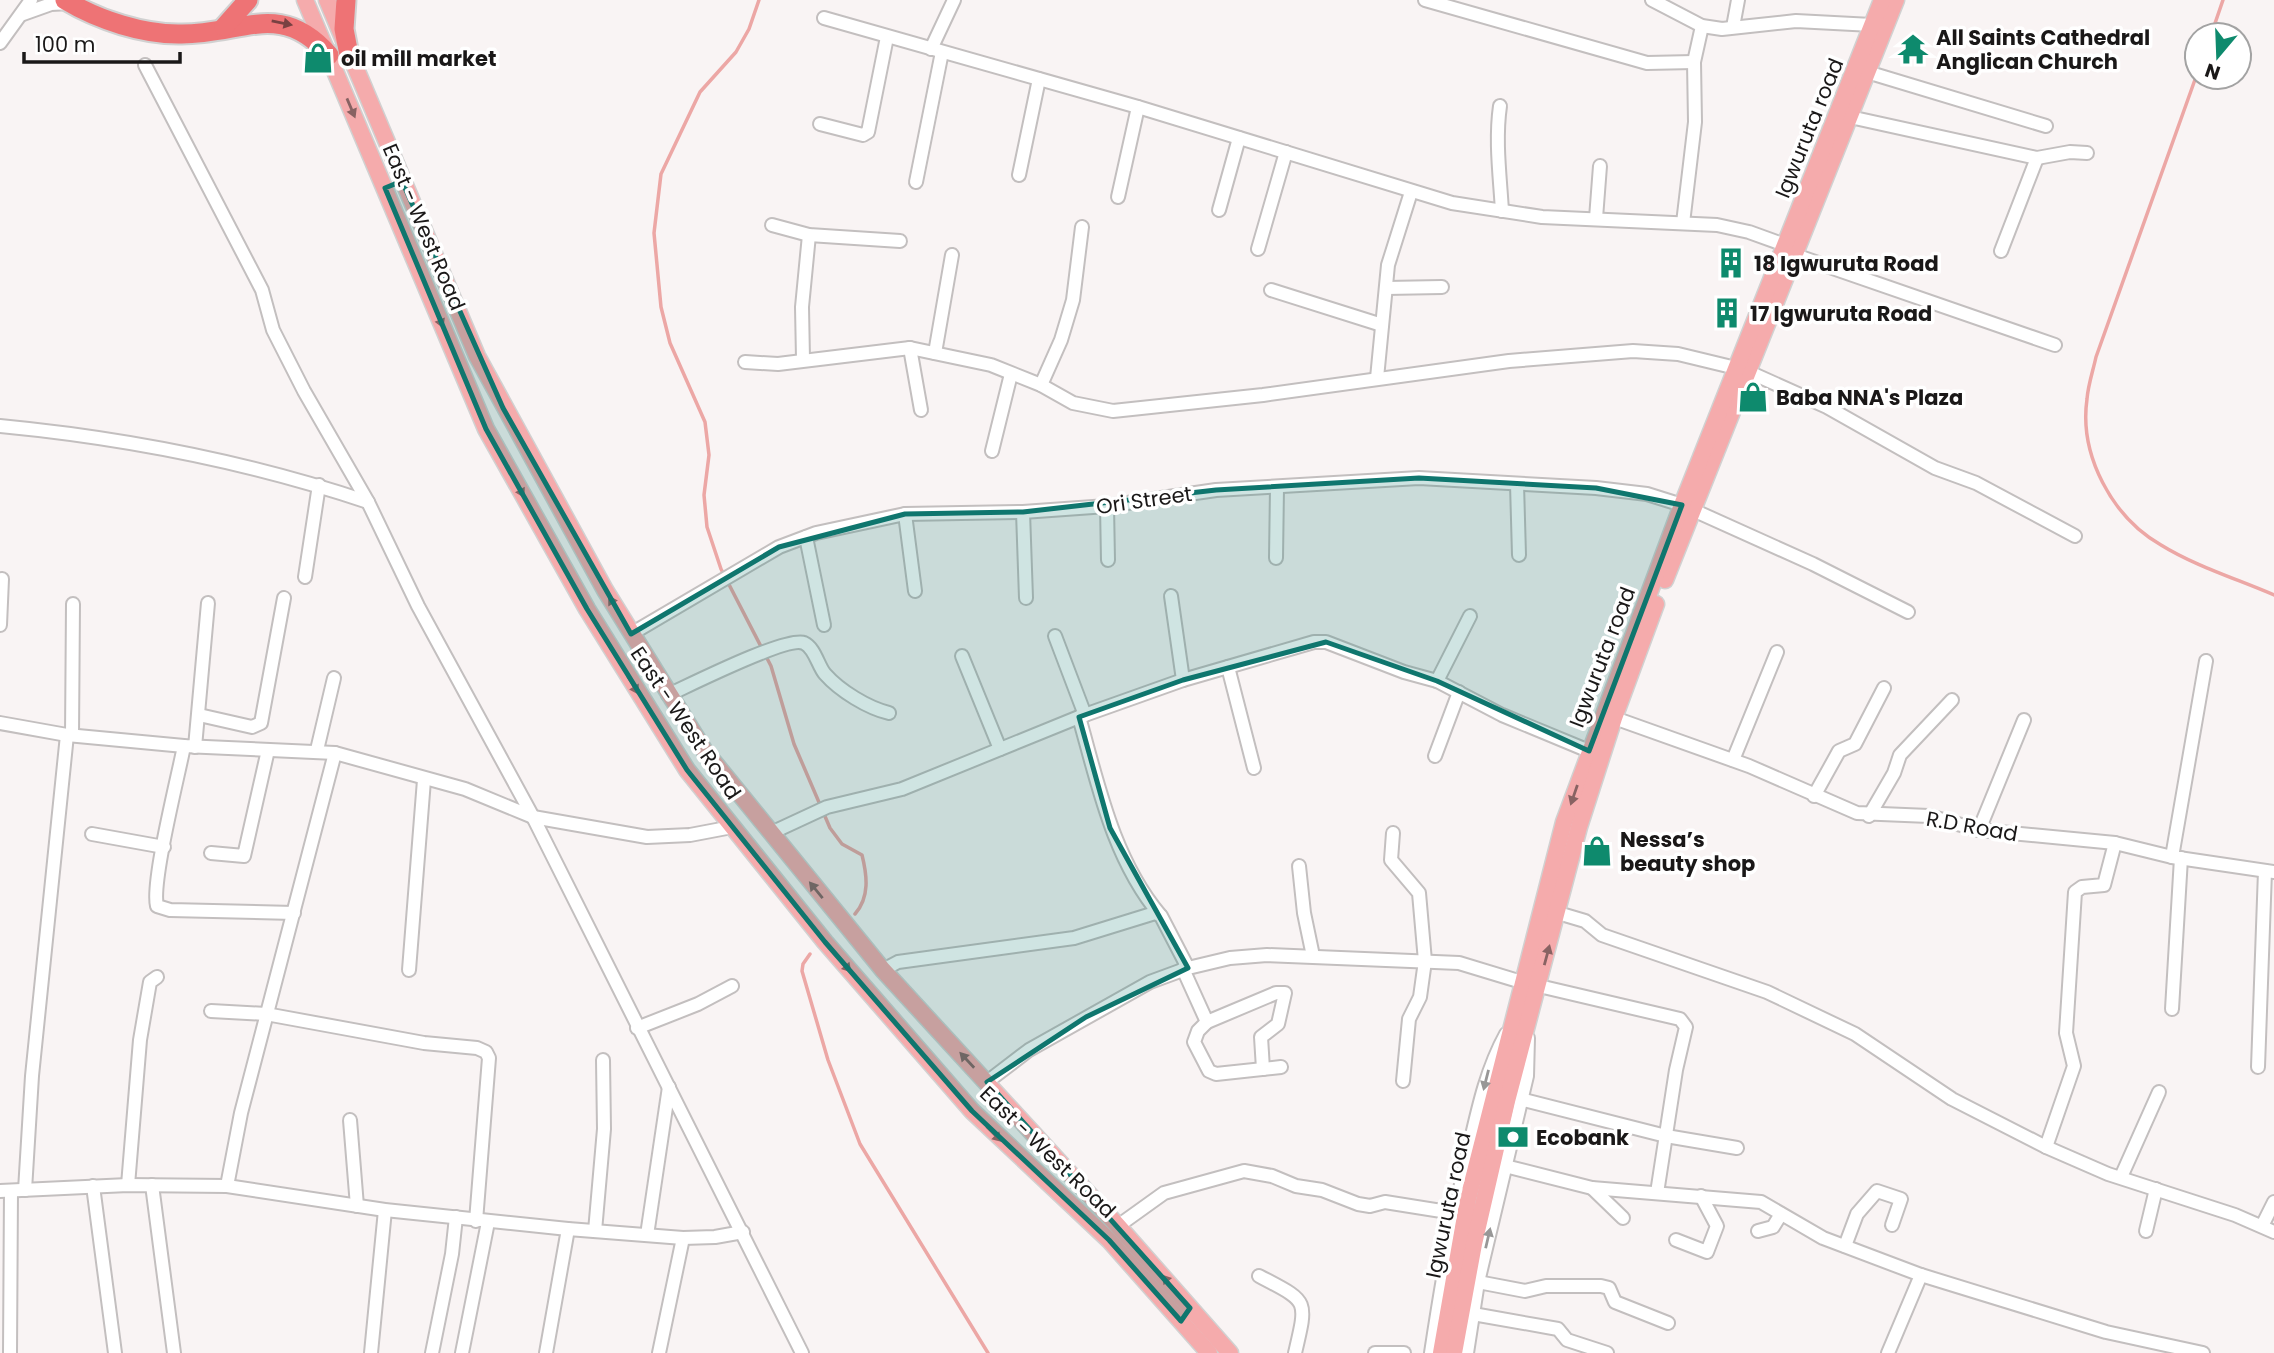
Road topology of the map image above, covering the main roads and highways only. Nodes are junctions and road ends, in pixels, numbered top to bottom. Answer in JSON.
{"nodes":[{"id":1,"x":248,"y":0,"type":"edge"},
{"id":2,"x":305,"y":0,"type":"edge"},
{"id":3,"x":327,"y":0,"type":"edge"},
{"id":4,"x":345,"y":0,"type":"edge"},
{"id":5,"x":1882,"y":0,"type":"edge"},
{"id":6,"x":1896,"y":0,"type":"edge"},
{"id":7,"x":68,"y":2,"type":"edge"},
{"id":8,"x":224,"y":27,"type":"junction"},
{"id":9,"x":329,"y":55,"type":"junction"},
{"id":10,"x":349,"y":55,"type":"junction"},
{"id":11,"x":402,"y":181,"type":"junction"},
{"id":12,"x":385,"y":188,"type":"junction"},
{"id":13,"x":1790,"y":250,"type":"junction"},
{"id":14,"x":1608,"y":716,"type":"junction"},
{"id":15,"x":1532,"y":985,"type":"junction"},
{"id":16,"x":1522,"y":1019,"type":"junction"},
{"id":17,"x":1186,"y":1314,"type":"junction"},
{"id":18,"x":1209,"y":1353,"type":"edge"},
{"id":19,"x":1230,"y":1353,"type":"edge"},
{"id":20,"x":1441,"y":1353,"type":"edge"},
{"id":21,"x":1454,"y":1353,"type":"edge"}],
"edges":[{"from":1,"to":8,"type":"highway"},
{"from":2,"to":9,"type":"main road","name":"East - West Road"},
{"from":3,"to":10,"type":"main road","name":"East - West Road"},
{"from":4,"to":10,"type":"highway"},
{"from":5,"to":13,"type":"main road","name":"Igwuruta road"},
{"from":6,"to":13,"type":"main road","name":"Igwuruta road"},
{"from":7,"to":8,"type":"highway"},
{"from":8,"to":9,"type":"highway","one_way":true},
{"from":9,"to":12,"type":"main road","name":"East - West Road","one_way":true},
{"from":10,"to":11,"type":"main road","name":"East - West Road"},
{"from":11,"to":12,"type":"main road"},
{"from":17,"to":11,"type":"main road","name":"East - West Road","one_way":true},
{"from":12,"to":17,"type":"main road","name":"East - West Road","one_way":true},
{"from":13,"to":14,"type":"main road","name":"Igwuruta road"},
{"from":15,"to":14,"type":"main road","name":"Igwuruta road","one_way":true},
{"from":14,"to":15,"type":"main road","name":"Igwuruta road","one_way":true},
{"from":15,"to":16,"type":"main road","name":"Igwuruta road"},
{"from":16,"to":20,"type":"main road","name":"Igwuruta road"},
{"from":16,"to":21,"type":"main road","name":"Igwuruta road"},
{"from":17,"to":18,"type":"main road","name":"East - West Road"},
{"from":17,"to":19,"type":"main road","name":"East - West Road"}]}
